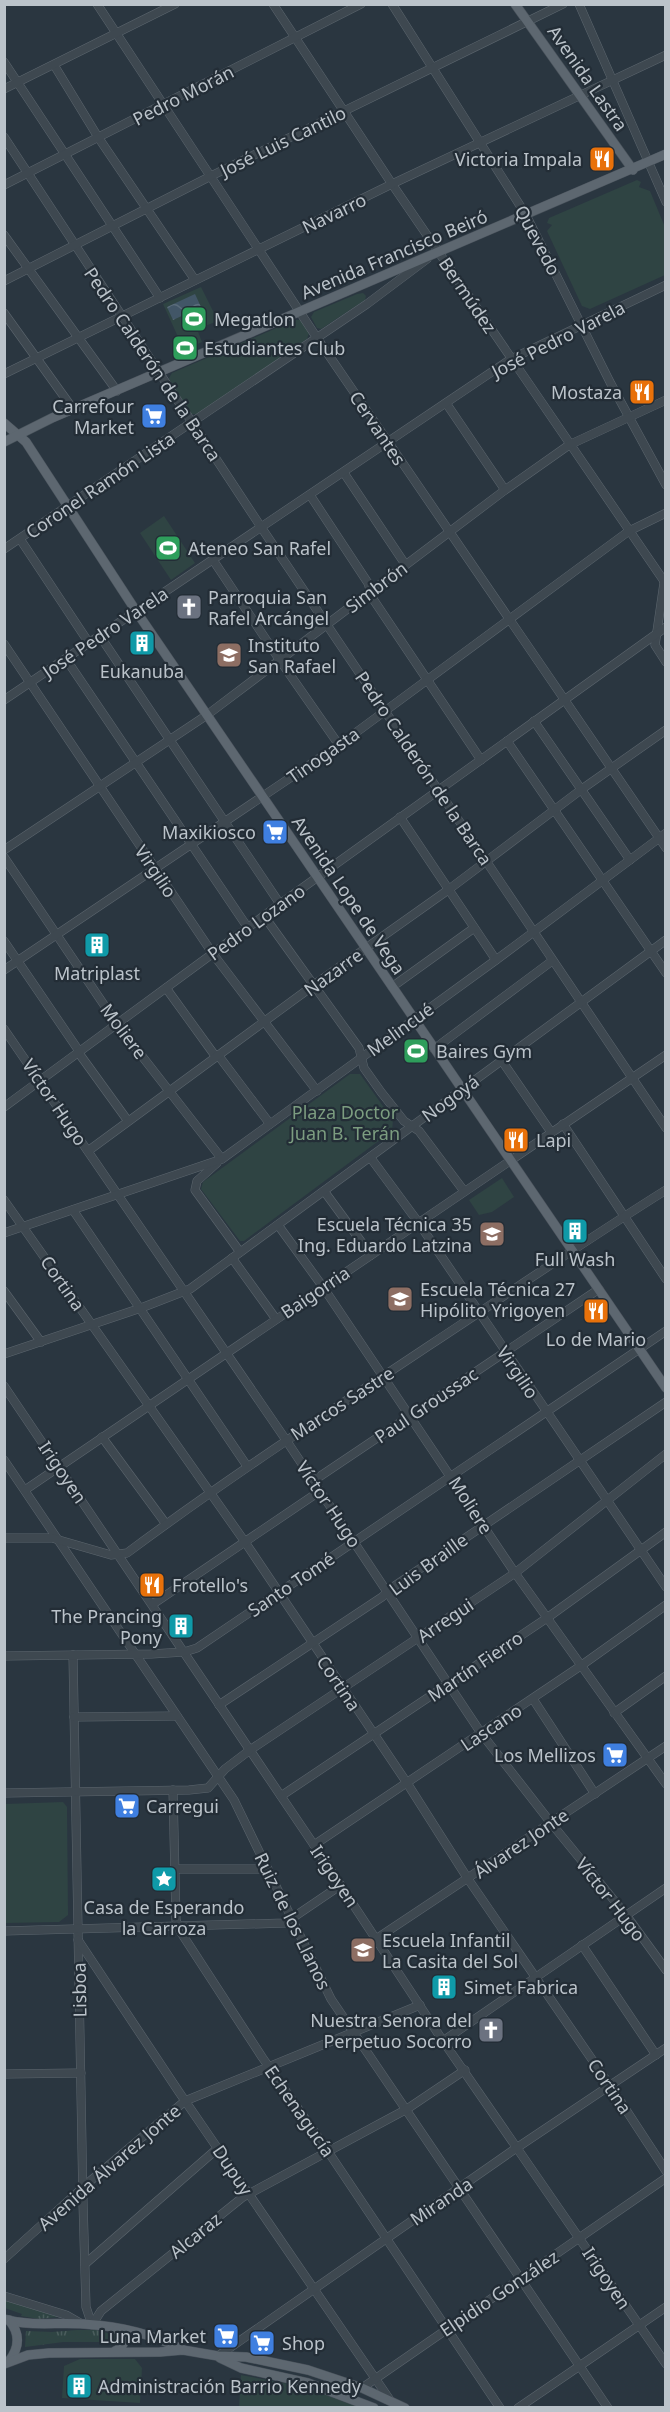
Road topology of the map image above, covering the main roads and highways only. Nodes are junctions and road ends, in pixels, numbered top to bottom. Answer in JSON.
{"nodes":[{"id":1,"x":515,"y":4,"type":"edge"},
{"id":2,"x":666,"y":154,"type":"edge"},
{"id":3,"x":633,"y":170,"type":"junction"},
{"id":4,"x":4,"y":423,"type":"edge"},
{"id":5,"x":17,"y":434,"type":"junction"},
{"id":6,"x":4,"y":441,"type":"edge"},
{"id":7,"x":666,"y":1388,"type":"edge"},
{"id":8,"x":7,"y":2319,"type":"edge"},
{"id":9,"x":117,"y":2330,"type":"junction"},
{"id":10,"x":183,"y":2350,"type":"junction"},
{"id":11,"x":112,"y":2352,"type":"junction"},
{"id":12,"x":218,"y":2356,"type":"junction"},
{"id":13,"x":6,"y":2363,"type":"edge"},
{"id":14,"x":375,"y":2408,"type":"edge"},
{"id":15,"x":405,"y":2408,"type":"edge"}],
"edges":[{"from":1,"to":3,"type":"main road","name":"Avenida Lastra"},
{"from":2,"to":3,"type":"main road","name":"Avenida Francisco Beiró"},
{"from":3,"to":5,"type":"main road","name":"Avenida Francisco Beiró"},
{"from":4,"to":5,"type":"main road","name":"Avenida Lope de Vega"},
{"from":5,"to":6,"type":"main road","name":"Avenida Francisco Beiró"},
{"from":5,"to":7,"type":"main road","name":"Avenida Lope de Vega"},
{"from":8,"to":9,"type":"main road"},
{"from":8,"to":13,"type":"main road"},
{"from":9,"to":10,"type":"main road"},
{"from":9,"to":11,"type":"main road"},
{"from":10,"to":11,"type":"main road"},
{"from":10,"to":12,"type":"main road"},
{"from":11,"to":13,"type":"main road"},
{"from":12,"to":14,"type":"main road"},
{"from":12,"to":15,"type":"main road"}]}
